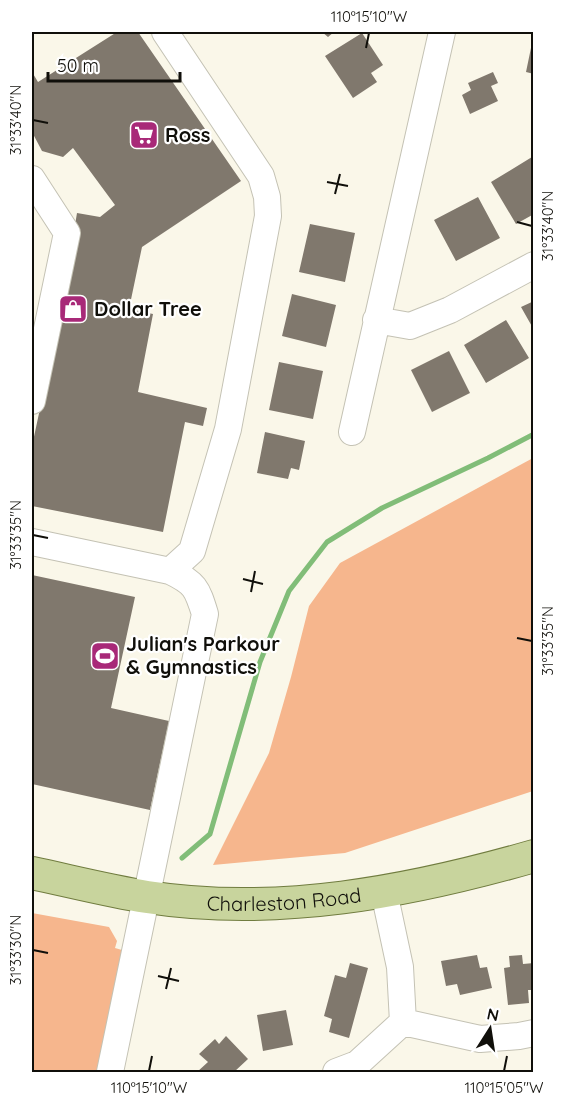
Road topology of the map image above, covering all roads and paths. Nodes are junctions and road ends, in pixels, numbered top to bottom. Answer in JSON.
{"nodes":[{"id":1,"x":165,"y":32,"type":"edge"},
{"id":2,"x":442,"y":32,"type":"edge"},
{"id":3,"x":32,"y":179,"type":"edge"},
{"id":4,"x":534,"y":265,"type":"edge"},
{"id":5,"x":376,"y":320,"type":"junction"},
{"id":6,"x":32,"y":401,"type":"edge"},
{"id":7,"x":352,"y":432,"type":"dead end"},
{"id":8,"x":32,"y":542,"type":"edge"},
{"id":9,"x":170,"y":571,"type":"junction"},
{"id":10,"x":534,"y":856,"type":"edge"},
{"id":11,"x":32,"y":873,"type":"edge"},
{"id":12,"x":384,"y":892,"type":"junction"},
{"id":13,"x":148,"y":897,"type":"junction"},
{"id":14,"x":403,"y":1022,"type":"junction"},
{"id":15,"x":534,"y":1033,"type":"edge"},
{"id":16,"x":110,"y":1072,"type":"edge"},
{"id":17,"x":336,"y":1072,"type":"edge"}],
"edges":[{"from":1,"to":9,"type":"street"},
{"from":2,"to":5,"type":"street"},
{"from":3,"to":6,"type":"street"},
{"from":4,"to":5,"type":"street"},
{"from":5,"to":7,"type":"street"},
{"from":8,"to":9,"type":"street"},
{"from":9,"to":13,"type":"street"},
{"from":10,"to":12,"type":"main road","name":"Charleston Road"},
{"from":11,"to":13,"type":"main road","name":"Charleston Road"},
{"from":12,"to":13,"type":"main road","name":"Charleston Road"},
{"from":12,"to":14,"type":"street"},
{"from":13,"to":16,"type":"street"},
{"from":14,"to":15,"type":"street"},
{"from":14,"to":17,"type":"street"}]}
